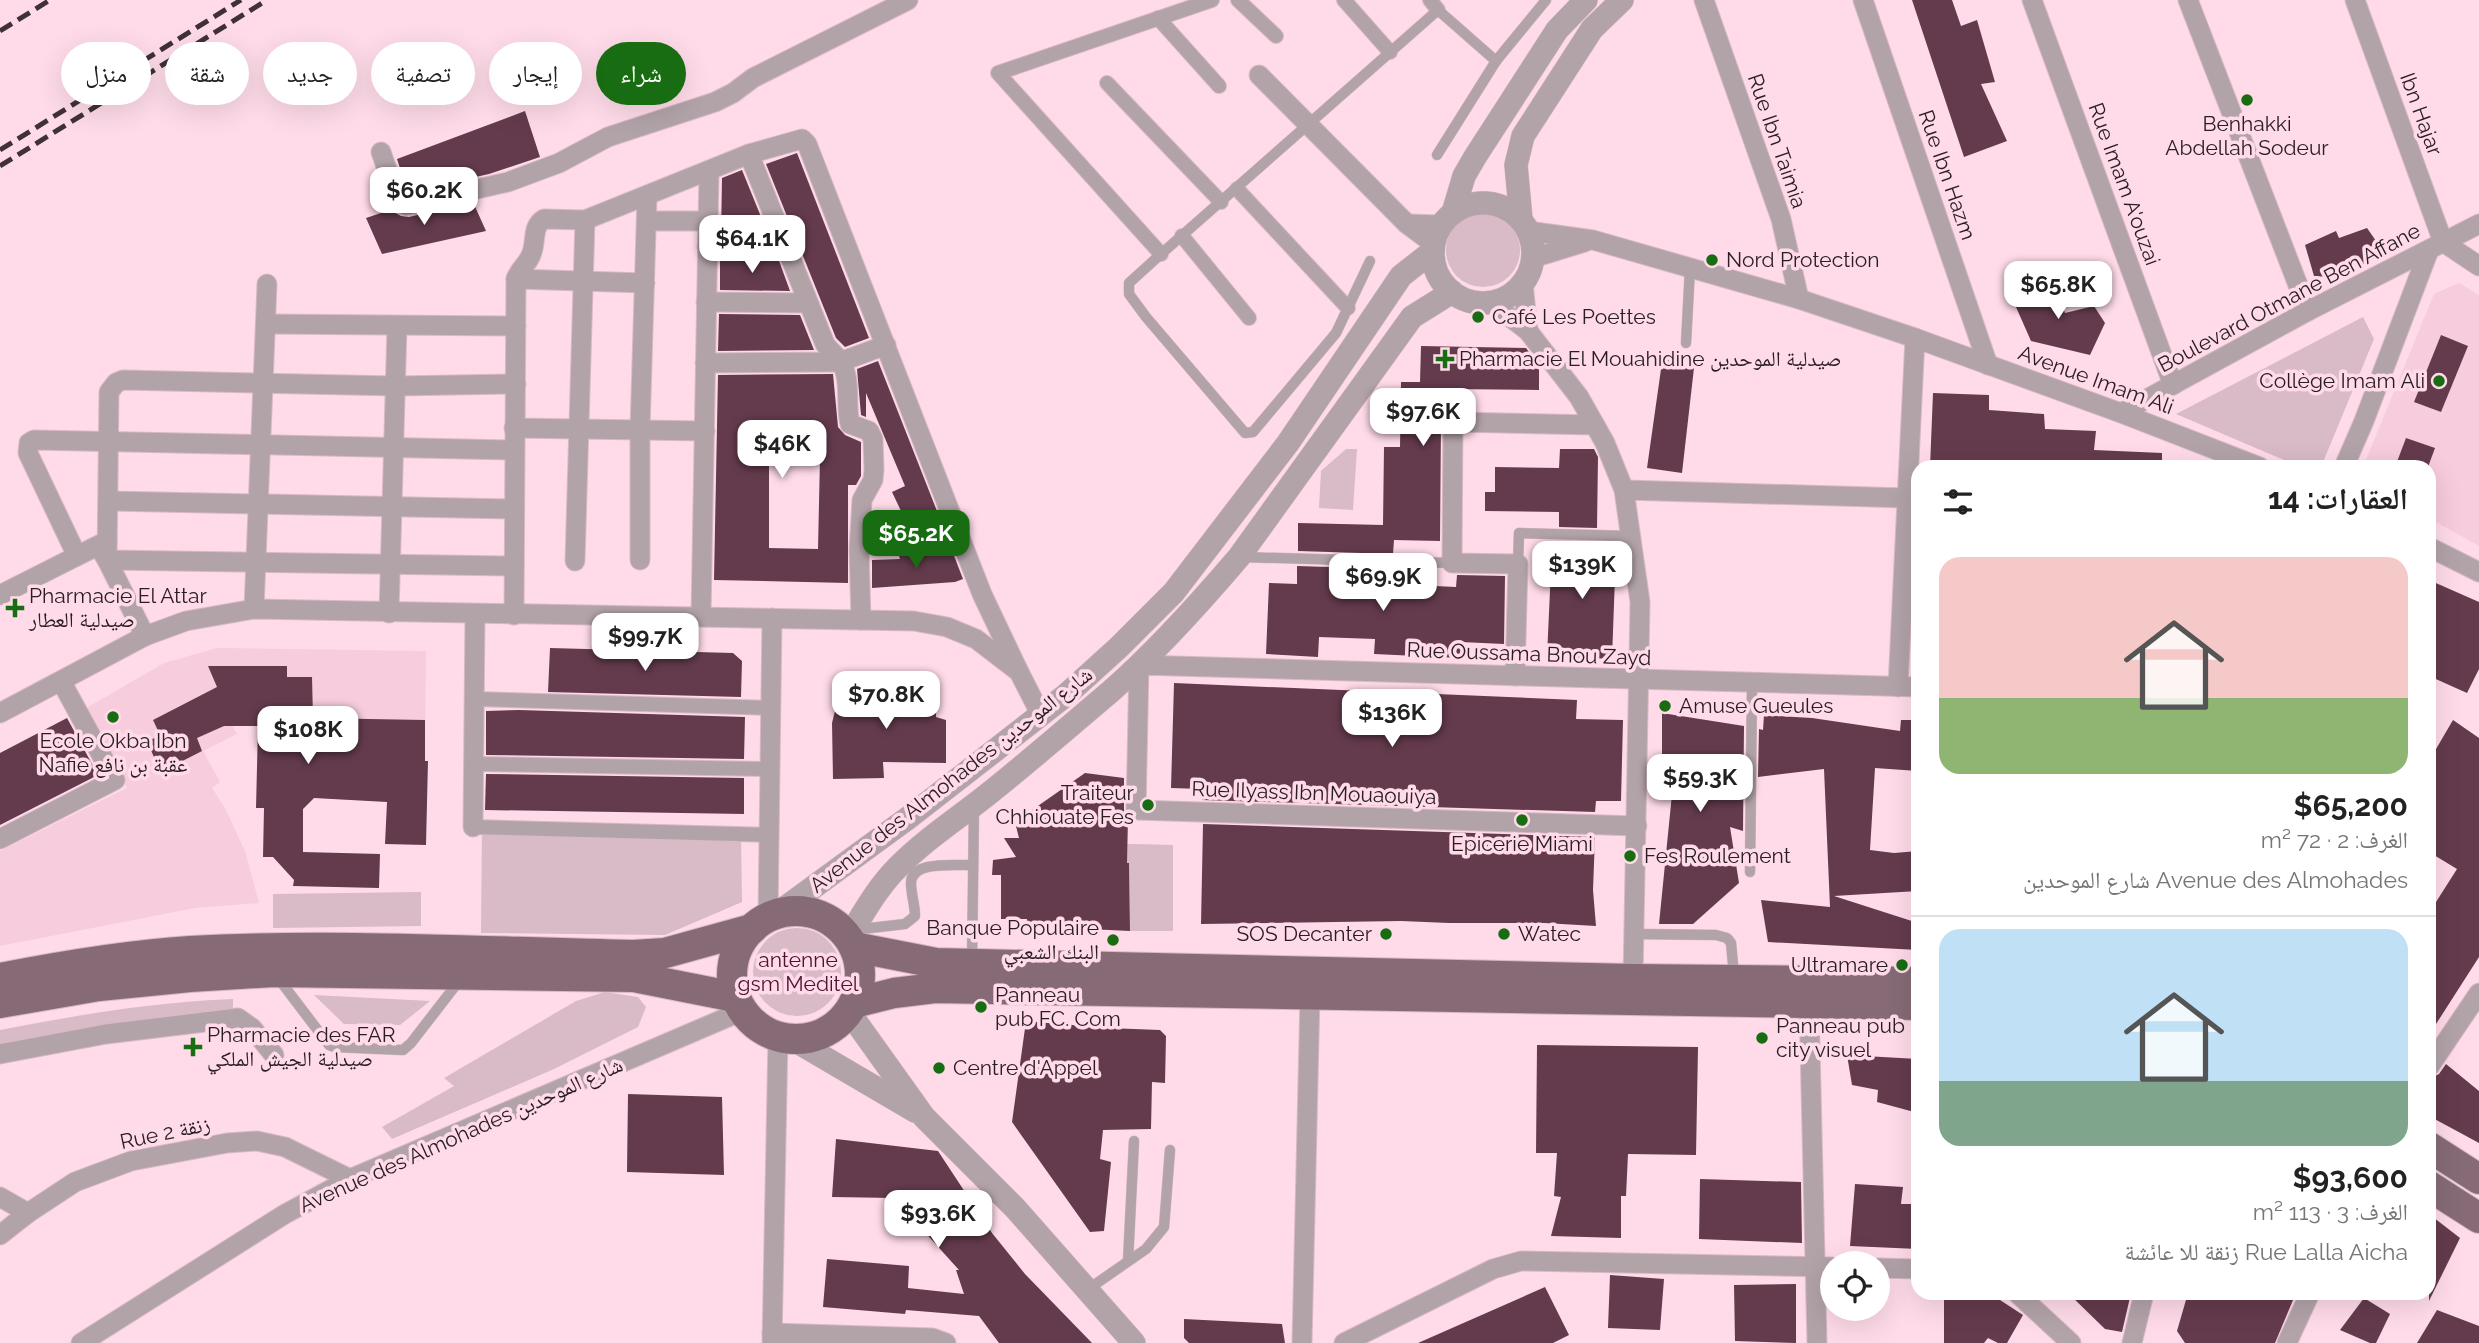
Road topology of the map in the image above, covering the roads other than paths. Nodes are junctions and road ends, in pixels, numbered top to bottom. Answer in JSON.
{"nodes":[{"id":1,"x":908,"y":0,"type":"edge"},
{"id":2,"x":1212,"y":0,"type":"edge"},
{"id":3,"x":1238,"y":0,"type":"edge"},
{"id":4,"x":1344,"y":0,"type":"edge"},
{"id":5,"x":1546,"y":0,"type":"edge"},
{"id":6,"x":1586,"y":0,"type":"edge"},
{"id":7,"x":1622,"y":0,"type":"edge"},
{"id":8,"x":1704,"y":0,"type":"edge"},
{"id":9,"x":1863,"y":0,"type":"edge"},
{"id":10,"x":2032,"y":0,"type":"edge"},
{"id":11,"x":2188,"y":0,"type":"edge"},
{"id":12,"x":2356,"y":0,"type":"edge"},
{"id":13,"x":1434,"y":5,"type":"edge"},
{"id":14,"x":1158,"y":19,"type":"junction"},
{"id":15,"x":1276,"y":36,"type":"dead end"},
{"id":16,"x":1390,"y":52,"type":"junction"},
{"id":17,"x":1496,"y":61,"type":"junction"},
{"id":18,"x":1259,"y":75,"type":"dead end"},
{"id":19,"x":1107,"y":83,"type":"dead end"},
{"id":20,"x":1219,"y":86,"type":"dead end"},
{"id":21,"x":1307,"y":124,"type":"junction"},
{"id":22,"x":381,"y":152,"type":"dead end"},
{"id":23,"x":749,"y":154,"type":"junction"},
{"id":24,"x":1437,"y":155,"type":"dead end"},
{"id":25,"x":709,"y":171,"type":"junction"},
{"id":26,"x":1237,"y":189,"type":"junction"},
{"id":27,"x":647,"y":196,"type":"junction"},
{"id":28,"x":1221,"y":202,"type":"junction"},
{"id":29,"x":585,"y":220,"type":"junction"},
{"id":30,"x":647,"y":221,"type":"junction"},
{"id":31,"x":708,"y":221,"type":"junction"},
{"id":32,"x":2479,"y":224,"type":"edge"},
{"id":33,"x":1524,"y":225,"type":"junction"},
{"id":34,"x":1440,"y":233,"type":"junction"},
{"id":35,"x":1182,"y":236,"type":"junction"},
{"id":36,"x":1593,"y":240,"type":"junction"},
{"id":37,"x":784,"y":246,"type":"junction"},
{"id":38,"x":2436,"y":246,"type":"junction"},
{"id":39,"x":707,"y":247,"type":"junction"},
{"id":40,"x":1161,"y":254,"type":"junction"},
{"id":41,"x":1533,"y":258,"type":"junction"},
{"id":42,"x":1370,"y":261,"type":"dead end"},
{"id":43,"x":2479,"y":266,"type":"edge"},
{"id":44,"x":1690,"y":268,"type":"junction"},
{"id":45,"x":516,"y":279,"type":"junction"},
{"id":46,"x":583,"y":282,"type":"junction"},
{"id":47,"x":645,"y":283,"type":"junction"},
{"id":48,"x":1523,"y":283,"type":"junction"},
{"id":49,"x":267,"y":284,"type":"dead end"},
{"id":50,"x":1452,"y":292,"type":"junction"},
{"id":51,"x":1799,"y":299,"type":"junction"},
{"id":52,"x":706,"y":302,"type":"junction"},
{"id":53,"x":1490,"y":302,"type":"junction"},
{"id":54,"x":807,"y":303,"type":"junction"},
{"id":55,"x":1348,"y":308,"type":"junction"},
{"id":56,"x":2308,"y":311,"type":"junction"},
{"id":57,"x":1248,"y":318,"type":"dead end"},
{"id":58,"x":266,"y":324,"type":"junction"},
{"id":59,"x":516,"y":326,"type":"junction"},
{"id":60,"x":397,"y":327,"type":"junction"},
{"id":61,"x":1528,"y":331,"type":"junction"},
{"id":62,"x":1915,"y":338,"type":"junction"},
{"id":63,"x":1686,"y":343,"type":"dead end"},
{"id":64,"x":886,"y":345,"type":"junction"},
{"id":65,"x":840,"y":362,"type":"junction"},
{"id":66,"x":705,"y":363,"type":"junction"},
{"id":67,"x":1988,"y":365,"type":"junction"},
{"id":68,"x":263,"y":384,"type":"junction"},
{"id":69,"x":516,"y":384,"type":"junction"},
{"id":70,"x":2173,"y":385,"type":"junction"},
{"id":71,"x":396,"y":386,"type":"junction"},
{"id":72,"x":2121,"y":413,"type":"junction"},
{"id":73,"x":1595,"y":425,"type":"junction"},
{"id":74,"x":514,"y":428,"type":"junction"},
{"id":75,"x":579,"y":428,"type":"junction"},
{"id":76,"x":640,"y":430,"type":"junction"},
{"id":77,"x":705,"y":431,"type":"junction"},
{"id":78,"x":108,"y":441,"type":"junction"},
{"id":79,"x":260,"y":446,"type":"junction"},
{"id":80,"x":395,"y":448,"type":"junction"},
{"id":81,"x":514,"y":450,"type":"junction"},
{"id":82,"x":2242,"y":460,"type":"edge"},
{"id":83,"x":2347,"y":460,"type":"edge"},
{"id":84,"x":1624,"y":490,"type":"junction"},
{"id":85,"x":1906,"y":498,"type":"junction"},
{"id":86,"x":108,"y":501,"type":"junction"},
{"id":87,"x":258,"y":504,"type":"junction"},
{"id":88,"x":393,"y":507,"type":"junction"},
{"id":89,"x":514,"y":509,"type":"junction"},
{"id":90,"x":1632,"y":536,"type":"junction"},
{"id":91,"x":961,"y":537,"type":"junction"},
{"id":92,"x":104,"y":548,"type":"junction"},
{"id":93,"x":859,"y":550,"type":"junction"},
{"id":94,"x":2436,"y":550,"type":"edge"},
{"id":95,"x":76,"y":556,"type":"junction"},
{"id":96,"x":1239,"y":557,"type":"junction"},
{"id":97,"x":640,"y":560,"type":"dead end"},
{"id":98,"x":575,"y":562,"type":"dead end"},
{"id":99,"x":255,"y":563,"type":"junction"},
{"id":100,"x":1452,"y":563,"type":"junction"},
{"id":101,"x":390,"y":564,"type":"junction"},
{"id":102,"x":1518,"y":564,"type":"junction"},
{"id":103,"x":514,"y":566,"type":"junction"},
{"id":104,"x":2479,"y":572,"type":"edge"},
{"id":105,"x":1910,"y":573,"type":"edge"},
{"id":106,"x":0,"y":595,"type":"edge"},
{"id":107,"x":254,"y":609,"type":"junction"},
{"id":108,"x":389,"y":612,"type":"junction"},
{"id":109,"x":475,"y":614,"type":"junction"},
{"id":110,"x":513,"y":615,"type":"junction"},
{"id":111,"x":701,"y":616,"type":"junction"},
{"id":112,"x":772,"y":618,"type":"junction"},
{"id":113,"x":861,"y":620,"type":"junction"},
{"id":114,"x":145,"y":636,"type":"junction"},
{"id":115,"x":1139,"y":665,"type":"junction"},
{"id":116,"x":1019,"y":673,"type":"junction"},
{"id":117,"x":1515,"y":676,"type":"junction"},
{"id":118,"x":61,"y":681,"type":"junction"},
{"id":119,"x":1640,"y":681,"type":"junction"},
{"id":120,"x":1752,"y":684,"type":"junction"},
{"id":121,"x":1908,"y":687,"type":"edge"},
{"id":122,"x":475,"y":699,"type":"junction"},
{"id":123,"x":771,"y":708,"type":"junction"},
{"id":124,"x":0,"y":713,"type":"edge"},
{"id":125,"x":1041,"y":715,"type":"junction"},
{"id":126,"x":474,"y":764,"type":"junction"},
{"id":127,"x":770,"y":769,"type":"junction"},
{"id":128,"x":974,"y":805,"type":"junction"},
{"id":129,"x":1637,"y":826,"type":"junction"},
{"id":130,"x":473,"y":827,"type":"joint"},
{"id":131,"x":769,"y":835,"type":"junction"},
{"id":132,"x":0,"y":839,"type":"edge"},
{"id":133,"x":973,"y":865,"type":"junction"},
{"id":134,"x":1749,"y":872,"type":"dead end"},
{"id":135,"x":903,"y":874,"type":"junction"},
{"id":136,"x":766,"y":920,"type":"junction"},
{"id":137,"x":1634,"y":934,"type":"junction"},
{"id":138,"x":852,"y":938,"type":"junction"},
{"id":139,"x":972,"y":964,"type":"junction"},
{"id":140,"x":274,"y":972,"type":"junction"},
{"id":141,"x":463,"y":975,"type":"junction"},
{"id":142,"x":0,"y":978,"type":"edge"},
{"id":143,"x":1633,"y":979,"type":"junction"},
{"id":144,"x":1734,"y":981,"type":"junction"},
{"id":145,"x":1911,"y":982,"type":"edge"},
{"id":146,"x":2479,"y":993,"type":"edge"},
{"id":147,"x":1310,"y":995,"type":"junction"},
{"id":148,"x":0,"y":1003,"type":"edge"},
{"id":149,"x":739,"y":1004,"type":"junction"},
{"id":150,"x":1809,"y":1004,"type":"junction"},
{"id":151,"x":1911,"y":1005,"type":"edge"},
{"id":152,"x":851,"y":1008,"type":"junction"},
{"id":153,"x":786,"y":1038,"type":"junction"},
{"id":154,"x":0,"y":1054,"type":"edge"},
{"id":155,"x":275,"y":1055,"type":"dead end"},
{"id":156,"x":2436,"y":1057,"type":"edge"},
{"id":157,"x":924,"y":1116,"type":"junction"},
{"id":158,"x":1134,"y":1141,"type":"dead end"},
{"id":159,"x":1170,"y":1150,"type":"dead end"},
{"id":160,"x":2436,"y":1151,"type":"edge"},
{"id":161,"x":350,"y":1179,"type":"junction"},
{"id":162,"x":2479,"y":1179,"type":"edge"},
{"id":163,"x":2436,"y":1190,"type":"edge"},
{"id":164,"x":0,"y":1197,"type":"edge"},
{"id":165,"x":28,"y":1213,"type":"junction"},
{"id":166,"x":2479,"y":1218,"type":"edge"},
{"id":167,"x":0,"y":1235,"type":"edge"},
{"id":168,"x":1823,"y":1251,"type":"edge"},
{"id":169,"x":1128,"y":1261,"type":"junction"},
{"id":170,"x":1820,"y":1267,"type":"edge"},
{"id":171,"x":1890,"y":1268,"type":"edge"},
{"id":172,"x":1911,"y":1269,"type":"edge"},
{"id":173,"x":1087,"y":1290,"type":"junction"},
{"id":174,"x":2025,"y":1300,"type":"edge"},
{"id":175,"x":2142,"y":1300,"type":"edge"},
{"id":176,"x":2307,"y":1300,"type":"edge"},
{"id":177,"x":1820,"y":1310,"type":"edge"},
{"id":178,"x":772,"y":1338,"type":"edge"},
{"id":179,"x":81,"y":1343,"type":"edge"},
{"id":180,"x":946,"y":1343,"type":"edge"},
{"id":181,"x":1134,"y":1343,"type":"edge"},
{"id":182,"x":1302,"y":1343,"type":"edge"},
{"id":183,"x":1344,"y":1343,"type":"edge"},
{"id":184,"x":1817,"y":1343,"type":"edge"},
{"id":185,"x":2071,"y":1343,"type":"edge"},
{"id":186,"x":2132,"y":1343,"type":"edge"},
{"id":187,"x":2287,"y":1343,"type":"edge"}],
"edges":[{"from":1,"to":22,"type":"street"},
{"from":2,"to":14,"type":"street"},
{"from":3,"to":15,"type":"street"},
{"from":4,"to":16,"type":"street"},
{"from":5,"to":17,"type":"lane"},
{"from":6,"to":34,"type":"street"},
{"from":7,"to":33,"type":"street"},
{"from":8,"to":51,"type":"street","name":"Rue Ibn Taimia"},
{"from":9,"to":67,"type":"street","name":"Rue Ibn Hazm"},
{"from":10,"to":70,"type":"street","name":"Rue Imam A'ouzai"},
{"from":11,"to":56,"type":"street"},
{"from":12,"to":38,"type":"street","name":"Ibn Hajar"},
{"from":13,"to":16,"type":"lane"},
{"from":13,"to":17,"type":"lane"},
{"from":14,"to":20,"type":"street"},
{"from":14,"to":40,"type":"street"},
{"from":16,"to":21,"type":"lane"},
{"from":17,"to":24,"type":"lane"},
{"from":18,"to":21,"type":"street"},
{"from":19,"to":28,"type":"street"},
{"from":21,"to":26,"type":"lane"},
{"from":21,"to":34,"type":"street"},
{"from":23,"to":25,"type":"street"},
{"from":23,"to":37,"type":"street"},
{"from":23,"to":64,"type":"street"},
{"from":25,"to":27,"type":"street"},
{"from":25,"to":31,"type":"street"},
{"from":26,"to":28,"type":"lane"},
{"from":26,"to":55,"type":"street"},
{"from":27,"to":29,"type":"street"},
{"from":27,"to":30,"type":"street"},
{"from":28,"to":35,"type":"lane"},
{"from":29,"to":45,"type":"street"},
{"from":29,"to":46,"type":"street"},
{"from":30,"to":31,"type":"street"},
{"from":30,"to":47,"type":"street"},
{"from":31,"to":39,"type":"street"},
{"from":32,"to":38,"type":"street","name":"Boulevard Otmane Ben Affane"},
{"from":33,"to":34,"type":"street"},
{"from":33,"to":36,"type":"street","name":"Avenue Imam Ali"},
{"from":33,"to":41,"type":"street"},
{"from":34,"to":50,"type":"street"},
{"from":34,"to":125,"type":"street","name":"Avenue des Almohades شارع الموحدين"},
{"from":35,"to":40,"type":"lane"},
{"from":35,"to":57,"type":"street"},
{"from":36,"to":41,"type":"street"},
{"from":36,"to":44,"type":"street","name":"Avenue Imam Ali"},
{"from":37,"to":39,"type":"street"},
{"from":37,"to":54,"type":"street"},
{"from":38,"to":43,"type":"street"},
{"from":38,"to":56,"type":"street","name":"Boulevard Otmane Ben Affane"},
{"from":38,"to":83,"type":"street"},
{"from":39,"to":52,"type":"street"},
{"from":40,"to":55,"type":"lane"},
{"from":41,"to":48,"type":"street"},
{"from":42,"to":55,"type":"lane"},
{"from":44,"to":51,"type":"street","name":"Avenue Imam Ali"},
{"from":44,"to":63,"type":"lane"},
{"from":45,"to":46,"type":"street"},
{"from":45,"to":59,"type":"street"},
{"from":46,"to":47,"type":"street"},
{"from":46,"to":75,"type":"street"},
{"from":47,"to":76,"type":"street"},
{"from":48,"to":53,"type":"street"},
{"from":48,"to":61,"type":"street"},
{"from":49,"to":58,"type":"street"},
{"from":50,"to":53,"type":"street"},
{"from":50,"to":96,"type":"street","name":"Avenue des Almohades شارع الموحدين"},
{"from":51,"to":62,"type":"street","name":"Avenue Imam Ali"},
{"from":52,"to":54,"type":"street"},
{"from":52,"to":66,"type":"street"},
{"from":53,"to":61,"type":"street"},
{"from":54,"to":65,"type":"street"},
{"from":56,"to":70,"type":"street","name":"Boulevard Otmane Ben Affane"},
{"from":58,"to":60,"type":"street"},
{"from":58,"to":68,"type":"street"},
{"from":59,"to":60,"type":"street"},
{"from":59,"to":69,"type":"street"},
{"from":60,"to":71,"type":"street"},
{"from":61,"to":73,"type":"street"},
{"from":62,"to":67,"type":"street","name":"Avenue Imam Ali"},
{"from":62,"to":85,"type":"street"},
{"from":64,"to":65,"type":"street"},
{"from":64,"to":91,"type":"street"},
{"from":65,"to":66,"type":"street"},
{"from":65,"to":93,"type":"street"},
{"from":66,"to":77,"type":"street"},
{"from":67,"to":72,"type":"street","name":"Avenue Imam Ali"},
{"from":68,"to":71,"type":"street"},
{"from":68,"to":78,"type":"street"},
{"from":68,"to":79,"type":"street"},
{"from":69,"to":71,"type":"street"},
{"from":69,"to":74,"type":"street"},
{"from":70,"to":72,"type":"street","name":"Boulevard Otmane Ben Affane"},
{"from":71,"to":80,"type":"street"},
{"from":72,"to":82,"type":"street","name":"Avenue Imam Ali"},
{"from":73,"to":84,"type":"street"},
{"from":73,"to":100,"type":"street"},
{"from":74,"to":75,"type":"street"},
{"from":74,"to":81,"type":"street"},
{"from":75,"to":76,"type":"street"},
{"from":75,"to":98,"type":"street"},
{"from":76,"to":77,"type":"street"},
{"from":76,"to":97,"type":"street"},
{"from":77,"to":111,"type":"street"},
{"from":78,"to":79,"type":"street"},
{"from":78,"to":86,"type":"street"},
{"from":78,"to":95,"type":"street"},
{"from":79,"to":80,"type":"street"},
{"from":79,"to":87,"type":"street"},
{"from":80,"to":81,"type":"street"},
{"from":80,"to":88,"type":"street"},
{"from":81,"to":89,"type":"street"},
{"from":84,"to":85,"type":"street"},
{"from":84,"to":90,"type":"street"},
{"from":85,"to":105,"type":"street"},
{"from":86,"to":87,"type":"street"},
{"from":86,"to":92,"type":"street"},
{"from":87,"to":88,"type":"street"},
{"from":87,"to":99,"type":"street"},
{"from":88,"to":89,"type":"street"},
{"from":88,"to":101,"type":"street"},
{"from":89,"to":103,"type":"street"},
{"from":90,"to":102,"type":"lane"},
{"from":90,"to":119,"type":"street"},
{"from":91,"to":93,"type":"lane"},
{"from":91,"to":116,"type":"street"},
{"from":92,"to":95,"type":"street"},
{"from":92,"to":99,"type":"street"},
{"from":92,"to":114,"type":"street"},
{"from":93,"to":113,"type":"street"},
{"from":94,"to":104,"type":"street"},
{"from":95,"to":106,"type":"street"},
{"from":96,"to":100,"type":"lane"},
{"from":96,"to":115,"type":"street","name":"Avenue des Almohades شارع الموحدين"},
{"from":99,"to":101,"type":"street"},
{"from":99,"to":107,"type":"street"},
{"from":100,"to":102,"type":"street"},
{"from":101,"to":103,"type":"street"},
{"from":101,"to":108,"type":"street"},
{"from":102,"to":117,"type":"street"},
{"from":103,"to":110,"type":"street"},
{"from":105,"to":121,"type":"street"},
{"from":107,"to":108,"type":"street"},
{"from":107,"to":114,"type":"street"},
{"from":108,"to":109,"type":"street"},
{"from":109,"to":110,"type":"street"},
{"from":109,"to":122,"type":"street"},
{"from":110,"to":111,"type":"street"},
{"from":111,"to":112,"type":"street"},
{"from":112,"to":113,"type":"street"},
{"from":112,"to":123,"type":"street"},
{"from":113,"to":116,"type":"street"},
{"from":114,"to":118,"type":"street"},
{"from":115,"to":117,"type":"street","name":"Rue Oussama Bnou Zayd"},
{"from":115,"to":128,"type":"street","name":"Avenue des Almohades شارع الموحدين"},
{"from":115,"to":129,"type":"street","name":"Rue Ilyass Ibn Mouaouiya"},
{"from":116,"to":125,"type":"street"},
{"from":117,"to":119,"type":"street","name":"Rue Oussama Bnou Zayd"},
{"from":118,"to":124,"type":"street"},
{"from":118,"to":132,"type":"street"},
{"from":119,"to":120,"type":"street","name":"Rue Oussama Bnou Zayd"},
{"from":119,"to":129,"type":"street"},
{"from":120,"to":121,"type":"street","name":"Rue Oussama Bnou Zayd"},
{"from":120,"to":134,"type":"lane"},
{"from":122,"to":123,"type":"street"},
{"from":122,"to":126,"type":"street"},
{"from":123,"to":127,"type":"street"},
{"from":125,"to":136,"type":"street","name":"Avenue des Almohades شارع الموحدين"},
{"from":126,"to":127,"type":"street"},
{"from":126,"to":130,"type":"street"},
{"from":127,"to":131,"type":"street"},
{"from":128,"to":133,"type":"lane"},
{"from":128,"to":135,"type":"street","name":"Avenue des Almohades شارع الموحدين"},
{"from":129,"to":137,"type":"street"},
{"from":130,"to":131,"type":"street"},
{"from":131,"to":136,"type":"street"},
{"from":133,"to":135,"type":"lane"},
{"from":133,"to":139,"type":"lane"},
{"from":135,"to":138,"type":"street","name":"Avenue des Almohades شارع الموحدين"},
{"from":135,"to":138,"type":"lane"},
{"from":136,"to":138,"type":"main road"},
{"from":136,"to":142,"type":"main road"},
{"from":136,"to":149,"type":"main road"},
{"from":137,"to":143,"type":"street"},
{"from":137,"to":144,"type":"lane"},
{"from":138,"to":139,"type":"main road"},
{"from":138,"to":152,"type":"main road"},
{"from":139,"to":143,"type":"main road"},
{"from":140,"to":141,"type":"main road"},
{"from":140,"to":141,"type":"lane"},
{"from":140,"to":148,"type":"main road"},
{"from":141,"to":149,"type":"main road"},
{"from":143,"to":144,"type":"main road"},
{"from":144,"to":145,"type":"main road"},
{"from":146,"to":156,"type":"street"},
{"from":147,"to":150,"type":"main road"},
{"from":147,"to":152,"type":"main road"},
{"from":147,"to":182,"type":"street"},
{"from":149,"to":153,"type":"main road"},
{"from":149,"to":161,"type":"street","name":"Avenue des Almohades شارع الموحدين"},
{"from":150,"to":151,"type":"main road"},
{"from":150,"to":168,"type":"street"},
{"from":152,"to":153,"type":"main road"},
{"from":152,"to":157,"type":"street"},
{"from":153,"to":157,"type":"street"},
{"from":153,"to":178,"type":"street"},
{"from":154,"to":155,"type":"street"},
{"from":157,"to":173,"type":"street"},
{"from":158,"to":169,"type":"lane"},
{"from":159,"to":169,"type":"lane"},
{"from":160,"to":162,"type":"main road"},
{"from":161,"to":165,"type":"street","name":"Rue 2 زنقة"},
{"from":161,"to":179,"type":"street","name":"Avenue des Almohades شارع الموحدين"},
{"from":163,"to":166,"type":"main road"},
{"from":164,"to":165,"type":"street"},
{"from":165,"to":167,"type":"street","name":"Rue 2 زنقة"},
{"from":169,"to":173,"type":"lane"},
{"from":170,"to":183,"type":"street"},
{"from":171,"to":172,"type":"street"},
{"from":173,"to":181,"type":"street"},
{"from":174,"to":185,"type":"street"},
{"from":175,"to":186,"type":"street"},
{"from":176,"to":187,"type":"street"},
{"from":177,"to":184,"type":"street"},
{"from":178,"to":180,"type":"street"}]}
